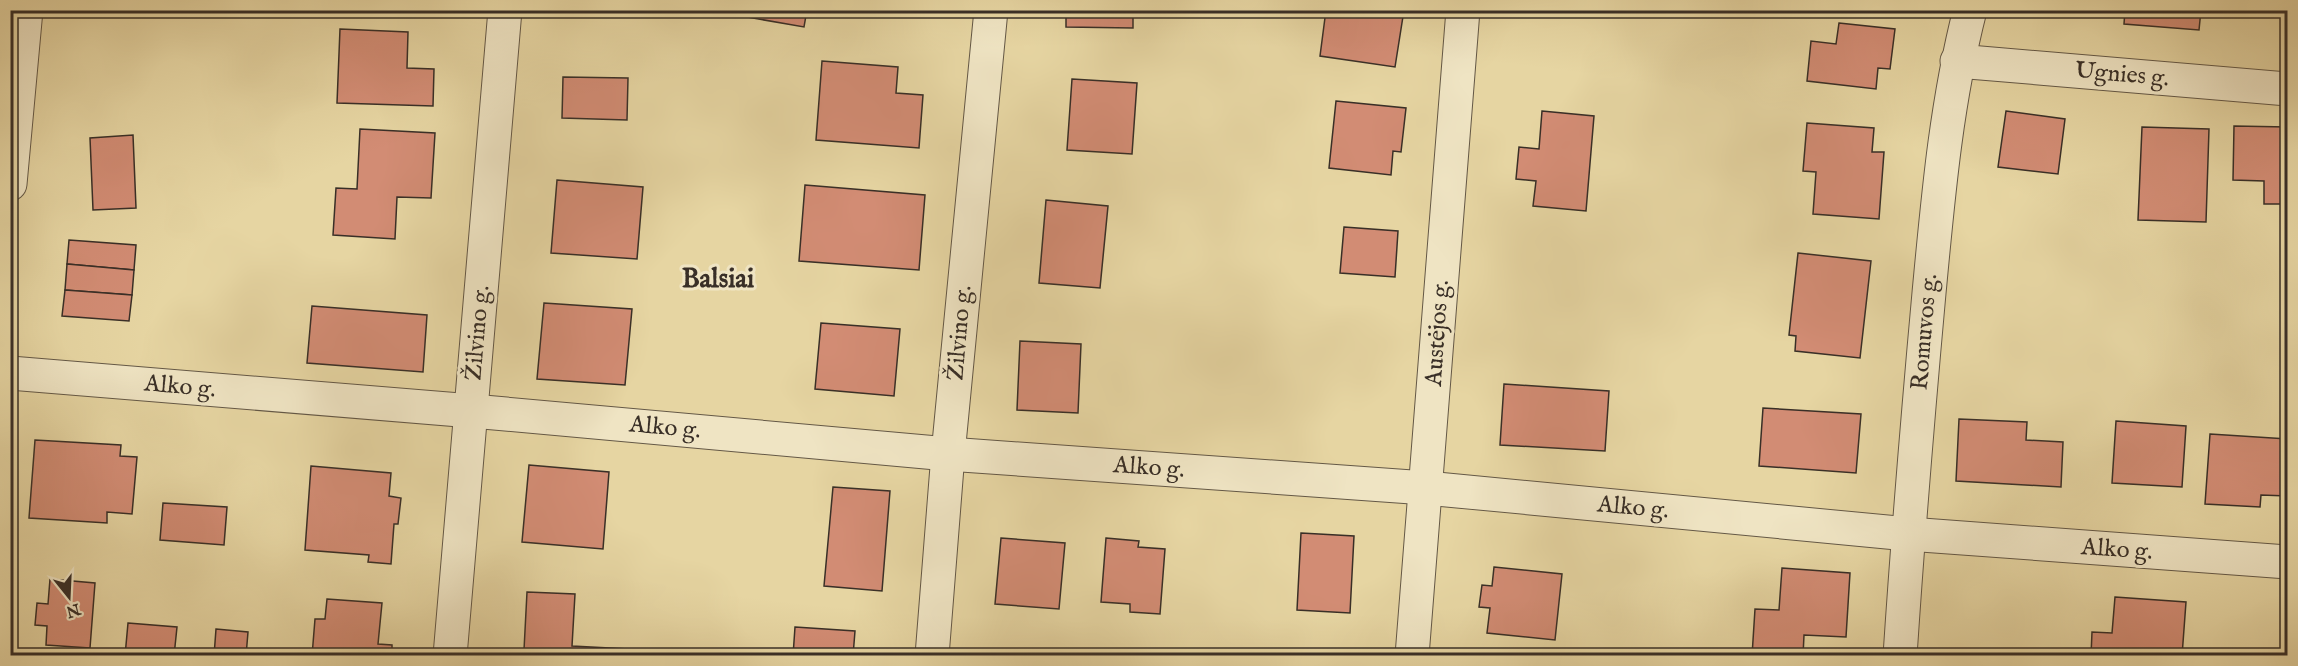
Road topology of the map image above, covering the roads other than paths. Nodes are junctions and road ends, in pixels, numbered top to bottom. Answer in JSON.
{"nodes":[{"id":1,"x":26,"y":10,"type":"edge"},
{"id":2,"x":505,"y":10,"type":"edge"},
{"id":3,"x":991,"y":10,"type":"edge"},
{"id":4,"x":1463,"y":10,"type":"edge"},
{"id":5,"x":1970,"y":10,"type":"edge"},
{"id":6,"x":1957,"y":61,"type":"junction"},
{"id":7,"x":2288,"y":89,"type":"edge"},
{"id":8,"x":10,"y":184,"type":"edge"},
{"id":9,"x":10,"y":373,"type":"edge"},
{"id":10,"x":472,"y":411,"type":"junction"},
{"id":11,"x":948,"y":454,"type":"junction"},
{"id":12,"x":1426,"y":488,"type":"junction"},
{"id":13,"x":1908,"y":534,"type":"junction"},
{"id":14,"x":2288,"y":562,"type":"edge"},
{"id":15,"x":450,"y":656,"type":"edge"},
{"id":16,"x":932,"y":656,"type":"edge"},
{"id":17,"x":1412,"y":656,"type":"edge"},
{"id":18,"x":1900,"y":656,"type":"edge"}],
"edges":[{"from":1,"to":8,"type":"street"},
{"from":2,"to":10,"type":"street","name":"Žilvino g."},
{"from":3,"to":11,"type":"street","name":"Žilvino g."},
{"from":4,"to":12,"type":"street","name":"Austėjos g."},
{"from":5,"to":6,"type":"street","name":"Romuvos g."},
{"from":6,"to":7,"type":"street","name":"Ugnies g."},
{"from":6,"to":13,"type":"street","name":"Romuvos g."},
{"from":9,"to":10,"type":"street","name":"Alko g."},
{"from":10,"to":11,"type":"street","name":"Alko g."},
{"from":10,"to":15,"type":"street","name":"Žilvino g."},
{"from":11,"to":12,"type":"street","name":"Alko g."},
{"from":11,"to":16,"type":"street","name":"Žilvino g."},
{"from":12,"to":13,"type":"street","name":"Alko g."},
{"from":12,"to":17,"type":"street","name":"Austėjos g."},
{"from":13,"to":14,"type":"street","name":"Alko g."},
{"from":13,"to":18,"type":"street","name":"Romuvos g."}]}
